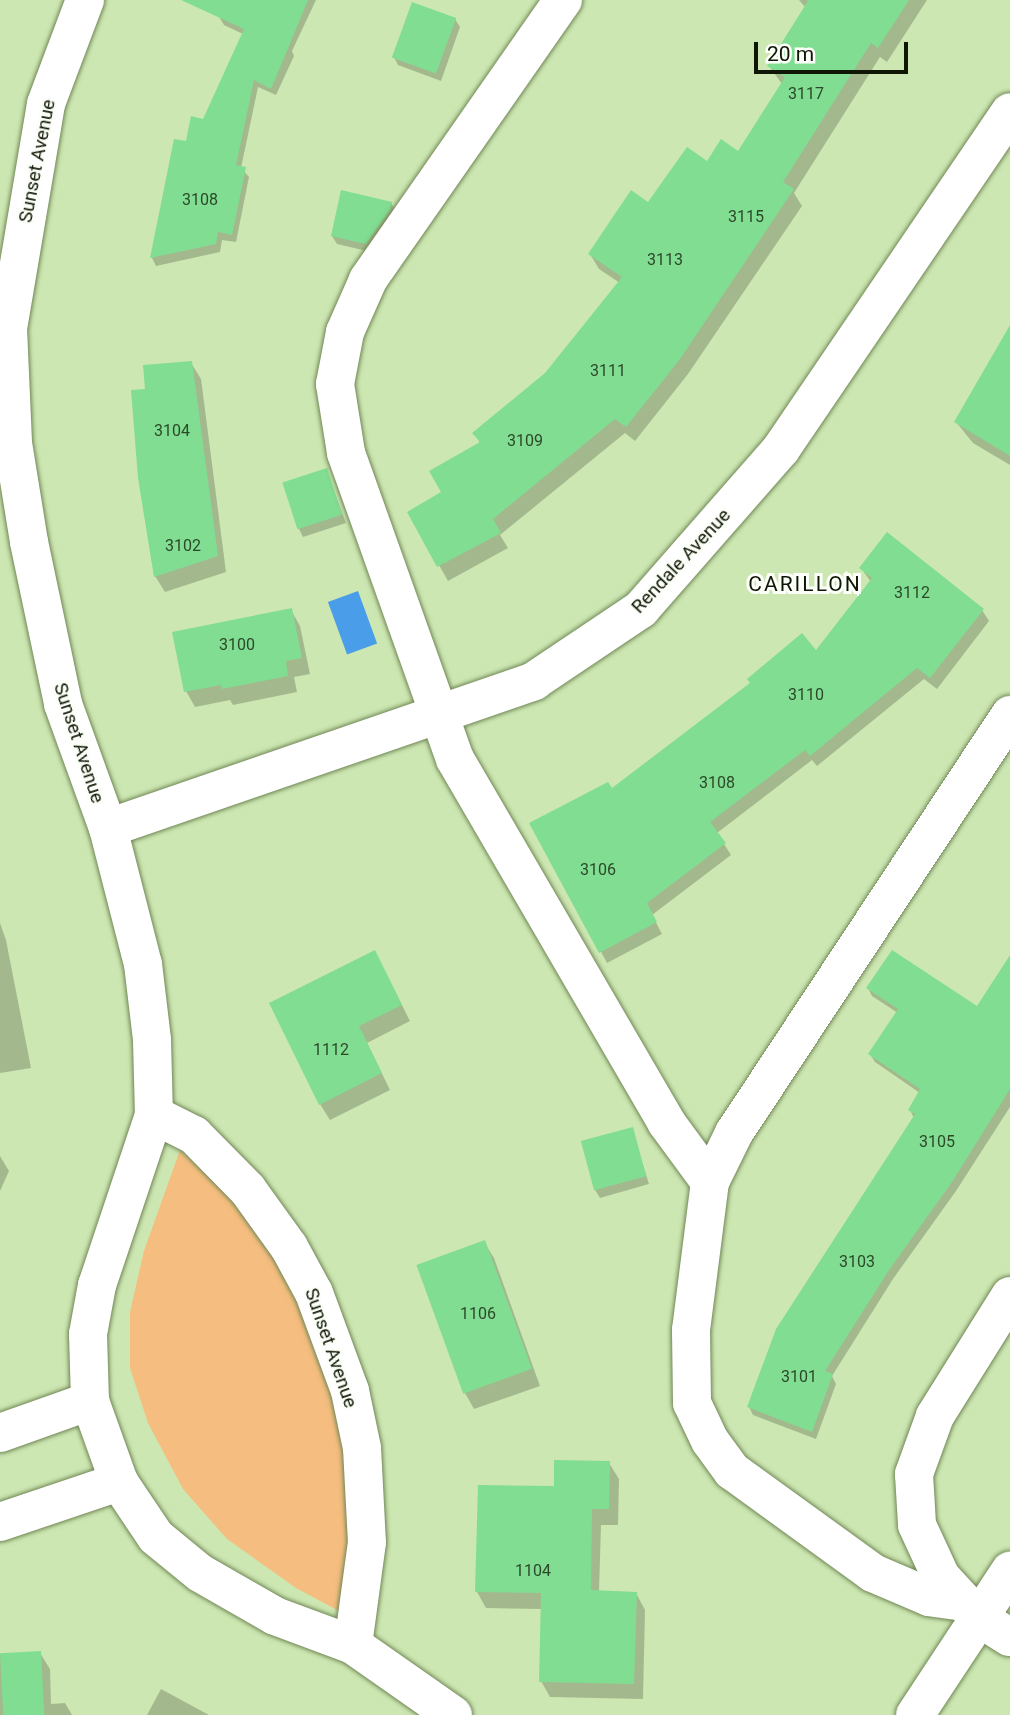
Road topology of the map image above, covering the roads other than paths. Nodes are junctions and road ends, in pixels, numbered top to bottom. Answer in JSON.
{"nodes":[{"id":1,"x":85,"y":0,"type":"edge"},
{"id":2,"x":563,"y":0,"type":"edge"},
{"id":3,"x":1010,"y":112,"type":"edge"},
{"id":4,"x":4,"y":327,"type":"edge"},
{"id":5,"x":15,"y":545,"type":"edge"},
{"id":6,"x":439,"y":714,"type":"junction"},
{"id":7,"x":1010,"y":715,"type":"edge"},
{"id":8,"x":108,"y":828,"type":"junction"},
{"id":9,"x":154,"y":1115,"type":"junction"},
{"id":10,"x":710,"y":1182,"type":"junction"},
{"id":11,"x":1010,"y":1296,"type":"edge"},
{"id":12,"x":90,"y":1401,"type":"junction"},
{"id":13,"x":0,"y":1433,"type":"edge"},
{"id":14,"x":119,"y":1482,"type":"junction"},
{"id":15,"x":0,"y":1522,"type":"edge"},
{"id":16,"x":1010,"y":1570,"type":"edge"},
{"id":17,"x":984,"y":1619,"type":"edge"},
{"id":18,"x":353,"y":1645,"type":"junction"},
{"id":19,"x":453,"y":1715,"type":"edge"},
{"id":20,"x":915,"y":1715,"type":"edge"}],
"edges":[{"from":1,"to":4,"type":"street","name":"Sunset Avenue"},
{"from":2,"to":6,"type":"street"},
{"from":3,"to":6,"type":"street","name":"Rendale Avenue"},
{"from":4,"to":5,"type":"street","name":"Sunset Avenue"},
{"from":5,"to":8,"type":"street","name":"Sunset Avenue"},
{"from":6,"to":8,"type":"street","name":"Rendale Avenue"},
{"from":6,"to":10,"type":"street"},
{"from":7,"to":10,"type":"street"},
{"from":8,"to":9,"type":"street","name":"Sunset Avenue"},
{"from":9,"to":12,"type":"street","name":"Sunset Avenue"},
{"from":9,"to":18,"type":"street","name":"Sunset Avenue"},
{"from":10,"to":17,"type":"street"},
{"from":11,"to":17,"type":"street"},
{"from":12,"to":13,"type":"street"},
{"from":12,"to":14,"type":"street","name":"Sunset Avenue"},
{"from":14,"to":15,"type":"street"},
{"from":14,"to":18,"type":"street","name":"Sunset Avenue"},
{"from":16,"to":17,"type":"street"},
{"from":17,"to":20,"type":"street"},
{"from":18,"to":19,"type":"street","name":"Sunset Avenue"}]}
